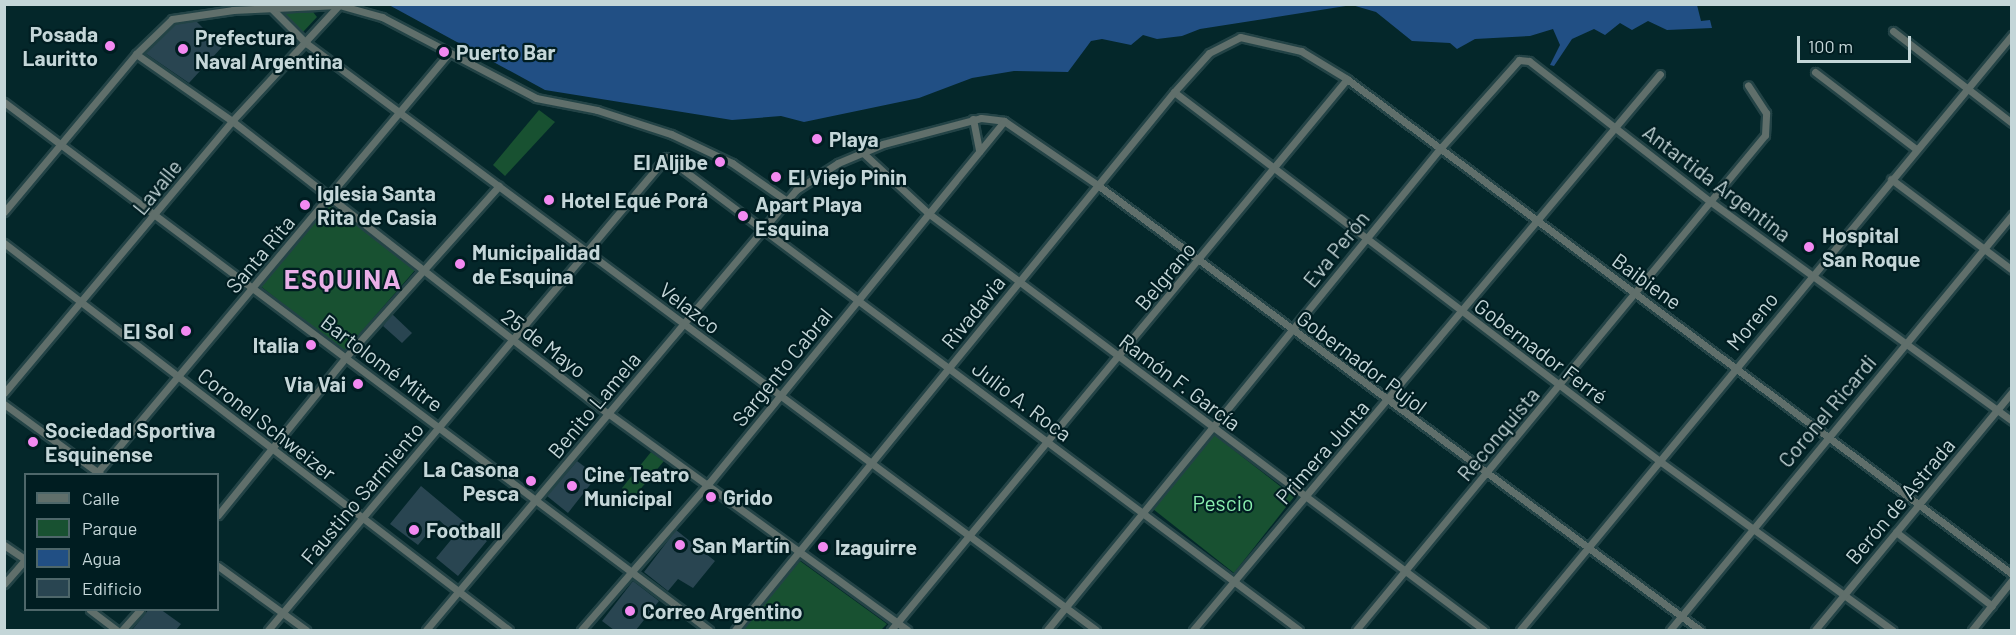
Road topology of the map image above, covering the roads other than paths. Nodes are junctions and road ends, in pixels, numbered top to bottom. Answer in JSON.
{"nodes":[{"id":1,"x":339,"y":5,"type":"edge"},
{"id":2,"x":270,"y":7,"type":"junction"},
{"id":3,"x":1893,"y":31,"type":"dead end"},
{"id":4,"x":2012,"y":35,"type":"edge"},
{"id":5,"x":1251,"y":37,"type":"joint"},
{"id":6,"x":306,"y":43,"type":"junction"},
{"id":7,"x":136,"y":54,"type":"junction"},
{"id":8,"x":448,"y":54,"type":"junction"},
{"id":9,"x":1519,"y":60,"type":"joint"},
{"id":10,"x":1815,"y":72,"type":"dead end"},
{"id":11,"x":1660,"y":74,"type":"dead end"},
{"id":12,"x":1347,"y":79,"type":"junction"},
{"id":13,"x":1748,"y":85,"type":"dead end"},
{"id":14,"x":1967,"y":89,"type":"junction"},
{"id":15,"x":1174,"y":92,"type":"junction"},
{"id":16,"x":4,"y":102,"type":"edge"},
{"id":17,"x":400,"y":113,"type":"junction"},
{"id":18,"x":973,"y":119,"type":"junction"},
{"id":19,"x":232,"y":121,"type":"junction"},
{"id":20,"x":1004,"y":121,"type":"junction"},
{"id":21,"x":2012,"y":123,"type":"edge"},
{"id":22,"x":1616,"y":128,"type":"junction"},
{"id":23,"x":62,"y":146,"type":"junction"},
{"id":24,"x":1916,"y":149,"type":"junction"},
{"id":25,"x":979,"y":151,"type":"junction"},
{"id":26,"x":1438,"y":151,"type":"junction"},
{"id":27,"x":862,"y":152,"type":"junction"},
{"id":28,"x":666,"y":157,"type":"joint"},
{"id":29,"x":1274,"y":168,"type":"junction"},
{"id":30,"x":1891,"y":179,"type":"junction"},
{"id":31,"x":499,"y":186,"type":"junction"},
{"id":32,"x":1100,"y":186,"type":"junction"},
{"id":33,"x":329,"y":196,"type":"junction"},
{"id":34,"x":787,"y":201,"type":"junction"},
{"id":35,"x":1711,"y":202,"type":"junction"},
{"id":36,"x":4,"y":212,"type":"edge"},
{"id":37,"x":928,"y":213,"type":"junction"},
{"id":38,"x":156,"y":215,"type":"junction"},
{"id":39,"x":2012,"y":215,"type":"edge"},
{"id":40,"x":1537,"y":222,"type":"junction"},
{"id":41,"x":764,"y":227,"type":"junction"},
{"id":42,"x":1366,"y":238,"type":"junction"},
{"id":43,"x":4,"y":243,"type":"edge"},
{"id":44,"x":1983,"y":249,"type":"junction"},
{"id":45,"x":585,"y":251,"type":"junction"},
{"id":46,"x":1201,"y":260,"type":"junction"},
{"id":47,"x":2012,"y":270,"type":"edge"},
{"id":48,"x":423,"y":271,"type":"junction"},
{"id":49,"x":1811,"y":274,"type":"junction"},
{"id":50,"x":1019,"y":283,"type":"junction"},
{"id":51,"x":254,"y":285,"type":"junction"},
{"id":52,"x":1638,"y":294,"type":"junction"},
{"id":53,"x":859,"y":300,"type":"junction"},
{"id":54,"x":81,"y":302,"type":"junction"},
{"id":55,"x":1463,"y":312,"type":"junction"},
{"id":56,"x":684,"y":324,"type":"junction"},
{"id":57,"x":1292,"y":330,"type":"junction"},
{"id":58,"x":512,"y":340,"type":"junction"},
{"id":59,"x":1905,"y":343,"type":"junction"},
{"id":60,"x":1118,"y":357,"type":"junction"},
{"id":61,"x":345,"y":358,"type":"junction"},
{"id":62,"x":950,"y":367,"type":"junction"},
{"id":63,"x":1735,"y":368,"type":"junction"},
{"id":64,"x":178,"y":376,"type":"junction"},
{"id":65,"x":1561,"y":386,"type":"junction"},
{"id":66,"x":2012,"y":392,"type":"edge"},
{"id":67,"x":4,"y":393,"type":"edge"},
{"id":68,"x":779,"y":395,"type":"junction"},
{"id":69,"x":1387,"y":402,"type":"junction"},
{"id":70,"x":4,"y":404,"type":"edge"},
{"id":71,"x":1996,"y":410,"type":"junction"},
{"id":72,"x":609,"y":414,"type":"junction"},
{"id":73,"x":2012,"y":421,"type":"edge"},
{"id":74,"x":439,"y":426,"type":"junction"},
{"id":75,"x":1214,"y":429,"type":"junction"},
{"id":76,"x":1828,"y":436,"type":"junction"},
{"id":77,"x":1048,"y":441,"type":"junction"},
{"id":78,"x":272,"y":448,"type":"junction"},
{"id":79,"x":1661,"y":462,"type":"junction"},
{"id":80,"x":871,"y":463,"type":"junction"},
{"id":81,"x":97,"y":473,"type":"edge"},
{"id":82,"x":99,"y":473,"type":"edge"},
{"id":83,"x":1485,"y":473,"type":"junction"},
{"id":84,"x":709,"y":483,"type":"junction"},
{"id":85,"x":1304,"y":496,"type":"junction"},
{"id":86,"x":536,"y":499,"type":"junction"},
{"id":87,"x":1918,"y":505,"type":"junction"},
{"id":88,"x":1144,"y":513,"type":"junction"},
{"id":89,"x":219,"y":514,"type":"edge"},
{"id":90,"x":363,"y":518,"type":"junction"},
{"id":91,"x":1752,"y":529,"type":"junction"},
{"id":92,"x":1896,"y":532,"type":"junction"},
{"id":93,"x":969,"y":536,"type":"junction"},
{"id":94,"x":4,"y":545,"type":"edge"},
{"id":95,"x":800,"y":551,"type":"junction"},
{"id":96,"x":1587,"y":551,"type":"junction"},
{"id":97,"x":24,"y":558,"type":"edge"},
{"id":98,"x":24,"y":560,"type":"edge"},
{"id":99,"x":219,"y":567,"type":"edge"},
{"id":100,"x":632,"y":571,"type":"junction"},
{"id":101,"x":1406,"y":572,"type":"junction"},
{"id":102,"x":2012,"y":574,"type":"edge"},
{"id":103,"x":2012,"y":580,"type":"edge"},
{"id":104,"x":1233,"y":581,"type":"junction"},
{"id":105,"x":4,"y":584,"type":"edge"},
{"id":106,"x":458,"y":591,"type":"junction"},
{"id":107,"x":1844,"y":595,"type":"junction"},
{"id":108,"x":1992,"y":606,"type":"junction"},
{"id":109,"x":1066,"y":608,"type":"junction"},
{"id":110,"x":93,"y":611,"type":"edge"},
{"id":111,"x":138,"y":611,"type":"edge"},
{"id":112,"x":282,"y":613,"type":"junction"},
{"id":113,"x":1681,"y":617,"type":"junction"},
{"id":114,"x":897,"y":623,"type":"junction"},
{"id":115,"x":117,"y":630,"type":"edge"},
{"id":116,"x":122,"y":630,"type":"edge"},
{"id":117,"x":268,"y":630,"type":"edge"},
{"id":118,"x":306,"y":630,"type":"edge"},
{"id":119,"x":426,"y":630,"type":"edge"},
{"id":120,"x":509,"y":630,"type":"edge"},
{"id":121,"x":581,"y":630,"type":"edge"},
{"id":122,"x":709,"y":630,"type":"edge"},
{"id":123,"x":735,"y":630,"type":"edge"},
{"id":124,"x":891,"y":630,"type":"edge"},
{"id":125,"x":907,"y":630,"type":"edge"},
{"id":126,"x":1047,"y":630,"type":"edge"},
{"id":127,"x":1096,"y":630,"type":"edge"},
{"id":128,"x":1193,"y":630,"type":"edge"},
{"id":129,"x":1299,"y":630,"type":"edge"},
{"id":130,"x":1356,"y":630,"type":"edge"},
{"id":131,"x":1484,"y":630,"type":"edge"},
{"id":132,"x":1520,"y":630,"type":"edge"},
{"id":133,"x":1670,"y":630,"type":"edge"},
{"id":134,"x":1700,"y":630,"type":"edge"},
{"id":135,"x":1815,"y":630,"type":"edge"},
{"id":136,"x":1892,"y":630,"type":"edge"},
{"id":137,"x":1972,"y":630,"type":"edge"}],
"edges":[{"from":1,"to":2,"type":"street"},
{"from":1,"to":6,"type":"street","name":"Lavalle"},
{"from":1,"to":8,"type":"street"},
{"from":2,"to":6,"type":"street","name":"Velazco"},
{"from":2,"to":7,"type":"street"},
{"from":3,"to":14,"type":"street"},
{"from":4,"to":14,"type":"street","name":"Moreno"},
{"from":5,"to":12,"type":"street","name":"Baibiene"},
{"from":5,"to":15,"type":"street","name":"Rivadavia"},
{"from":6,"to":17,"type":"street","name":"Velazco"},
{"from":6,"to":19,"type":"street","name":"Lavalle"},
{"from":7,"to":19,"type":"street","name":"25 de Mayo"},
{"from":7,"to":23,"type":"street"},
{"from":8,"to":17,"type":"street","name":"Santa Rita"},
{"from":8,"to":34,"type":"street"},
{"from":9,"to":22,"type":"street","name":"Antartida Argentina"},
{"from":9,"to":26,"type":"street","name":"Eva Perón"},
{"from":10,"to":24,"type":"street"},
{"from":11,"to":22,"type":"street","name":"Primera Junta"},
{"from":12,"to":26,"type":"street","name":"Baibiene"},
{"from":12,"to":29,"type":"street","name":"Belgrano"},
{"from":13,"to":35,"type":"street","name":"Reconquista"},
{"from":14,"to":21,"type":"street"},
{"from":14,"to":24,"type":"street","name":"Moreno"},
{"from":15,"to":29,"type":"street","name":"Gobernador Ferré"},
{"from":15,"to":32,"type":"street","name":"Rivadavia"},
{"from":16,"to":23,"type":"street","name":"Bartolomé Mitre"},
{"from":17,"to":31,"type":"street","name":"Velazco"},
{"from":17,"to":33,"type":"street","name":"Santa Rita"},
{"from":18,"to":20,"type":"street"},
{"from":18,"to":25,"type":"street"},
{"from":18,"to":27,"type":"street","name":"Benito Lamela"},
{"from":19,"to":33,"type":"street","name":"25 de Mayo"},
{"from":19,"to":38,"type":"street","name":"Lavalle"},
{"from":20,"to":25,"type":"street","name":"Sargento Cabral"},
{"from":20,"to":32,"type":"street","name":"Gobernador Pujol"},
{"from":22,"to":35,"type":"street","name":"Antartida Argentina"},
{"from":22,"to":40,"type":"street","name":"Primera Junta"},
{"from":23,"to":36,"type":"street"},
{"from":23,"to":38,"type":"street","name":"Bartolomé Mitre"},
{"from":24,"to":30,"type":"street","name":"Moreno"},
{"from":25,"to":37,"type":"street","name":"Sargento Cabral"},
{"from":26,"to":40,"type":"street","name":"Baibiene"},
{"from":26,"to":42,"type":"street","name":"Eva Perón"},
{"from":27,"to":34,"type":"street","name":"Benito Lamela"},
{"from":27,"to":37,"type":"street","name":"Ramón F. García"},
{"from":28,"to":41,"type":"street","name":"Julio A. Roca"},
{"from":28,"to":45,"type":"street","name":"Faustino Sarmiento"},
{"from":29,"to":42,"type":"street","name":"Gobernador Ferré"},
{"from":29,"to":46,"type":"street","name":"Belgrano"},
{"from":30,"to":44,"type":"street"},
{"from":30,"to":49,"type":"street","name":"Moreno"},
{"from":31,"to":45,"type":"street","name":"Velazco"},
{"from":31,"to":48,"type":"street"},
{"from":32,"to":46,"type":"street","name":"Gobernador Pujol"},
{"from":32,"to":50,"type":"street","name":"Rivadavia"},
{"from":33,"to":48,"type":"street","name":"25 de Mayo"},
{"from":33,"to":51,"type":"street","name":"Santa Rita"},
{"from":34,"to":41,"type":"street","name":"Benito Lamela"},
{"from":35,"to":49,"type":"street","name":"Antartida Argentina"},
{"from":35,"to":52,"type":"street","name":"Reconquista"},
{"from":37,"to":50,"type":"street","name":"Ramón F. García"},
{"from":37,"to":53,"type":"street","name":"Sargento Cabral"},
{"from":38,"to":51,"type":"street","name":"Bartolomé Mitre"},
{"from":38,"to":54,"type":"street","name":"Lavalle"},
{"from":39,"to":44,"type":"street","name":"Coronel Ricardi"},
{"from":40,"to":52,"type":"street","name":"Baibiene"},
{"from":40,"to":55,"type":"street","name":"Primera Junta"},
{"from":41,"to":53,"type":"street","name":"Julio A. Roca"},
{"from":41,"to":56,"type":"street","name":"Benito Lamela"},
{"from":42,"to":55,"type":"street","name":"Gobernador Ferré"},
{"from":42,"to":57,"type":"street","name":"Eva Perón"},
{"from":43,"to":54,"type":"street","name":"Coronel Schweizer"},
{"from":44,"to":47,"type":"street"},
{"from":44,"to":59,"type":"street","name":"Coronel Ricardi"},
{"from":45,"to":56,"type":"street","name":"Velazco"},
{"from":45,"to":58,"type":"street","name":"Faustino Sarmiento"},
{"from":46,"to":57,"type":"street","name":"Gobernador Pujol"},
{"from":46,"to":60,"type":"street","name":"Belgrano"},
{"from":48,"to":58,"type":"street","name":"25 de Mayo"},
{"from":48,"to":61,"type":"street"},
{"from":49,"to":59,"type":"street","name":"Antartida Argentina"},
{"from":49,"to":63,"type":"street","name":"Moreno"},
{"from":50,"to":60,"type":"street","name":"Ramón F. García"},
{"from":50,"to":62,"type":"street","name":"Rivadavia"},
{"from":51,"to":61,"type":"street","name":"Bartolomé Mitre"},
{"from":51,"to":64,"type":"street","name":"Santa Rita"},
{"from":52,"to":63,"type":"street","name":"Baibiene"},
{"from":52,"to":65,"type":"street","name":"Reconquista"},
{"from":53,"to":62,"type":"street","name":"Julio A. Roca"},
{"from":53,"to":68,"type":"street","name":"Sargento Cabral"},
{"from":54,"to":64,"type":"street","name":"Coronel Schweizer"},
{"from":54,"to":67,"type":"street","name":"Lavalle"},
{"from":55,"to":65,"type":"street","name":"Gobernador Ferré"},
{"from":55,"to":69,"type":"street","name":"Primera Junta"},
{"from":56,"to":68,"type":"street","name":"Velazco"},
{"from":56,"to":72,"type":"street","name":"Benito Lamela"},
{"from":57,"to":69,"type":"street","name":"Gobernador Pujol"},
{"from":57,"to":75,"type":"street","name":"Eva Perón"},
{"from":58,"to":72,"type":"street","name":"25 de Mayo"},
{"from":58,"to":74,"type":"street","name":"Faustino Sarmiento"},
{"from":59,"to":71,"type":"street","name":"Antartida Argentina"},
{"from":59,"to":76,"type":"street","name":"Coronel Ricardi"},
{"from":60,"to":75,"type":"street","name":"Ramón F. García"},
{"from":60,"to":77,"type":"street","name":"Belgrano"},
{"from":61,"to":74,"type":"street","name":"Bartolomé Mitre"},
{"from":61,"to":78,"type":"street"},
{"from":62,"to":77,"type":"street","name":"Julio A. Roca"},
{"from":62,"to":80,"type":"street","name":"Rivadavia"},
{"from":63,"to":76,"type":"street","name":"Baibiene"},
{"from":63,"to":79,"type":"street","name":"Moreno"},
{"from":64,"to":78,"type":"street","name":"Coronel Schweizer"},
{"from":64,"to":82,"type":"street","name":"Santa Rita"},
{"from":65,"to":79,"type":"street","name":"Gobernador Ferré"},
{"from":65,"to":83,"type":"street","name":"Reconquista"},
{"from":66,"to":71,"type":"street","name":"Berón de Astrada"},
{"from":68,"to":80,"type":"street","name":"Velazco"},
{"from":68,"to":84,"type":"street","name":"Sargento Cabral"},
{"from":69,"to":83,"type":"street","name":"Gobernador Pujol"},
{"from":69,"to":85,"type":"street","name":"Primera Junta"},
{"from":70,"to":81,"type":"street"},
{"from":71,"to":73,"type":"street","name":"Antartida Argentina"},
{"from":71,"to":87,"type":"street","name":"Berón de Astrada"},
{"from":72,"to":84,"type":"street","name":"25 de Mayo"},
{"from":72,"to":86,"type":"street","name":"Benito Lamela"},
{"from":74,"to":86,"type":"street","name":"Bartolomé Mitre"},
{"from":74,"to":90,"type":"street","name":"Faustino Sarmiento"},
{"from":75,"to":85,"type":"street","name":"Ramón F. García"},
{"from":75,"to":88,"type":"street","name":"Eva Perón"},
{"from":76,"to":87,"type":"street","name":"Baibiene"},
{"from":76,"to":91,"type":"street","name":"Coronel Ricardi"},
{"from":77,"to":88,"type":"street","name":"Julio A. Roca"},
{"from":77,"to":93,"type":"street","name":"Belgrano"},
{"from":78,"to":89,"type":"street"},
{"from":78,"to":90,"type":"street","name":"Coronel Schweizer"},
{"from":79,"to":91,"type":"street","name":"Gobernador Ferré"},
{"from":79,"to":96,"type":"street","name":"Moreno"},
{"from":80,"to":93,"type":"street","name":"Velazco"},
{"from":80,"to":95,"type":"street","name":"Rivadavia"},
{"from":83,"to":96,"type":"street","name":"Gobernador Pujol"},
{"from":83,"to":101,"type":"street","name":"Reconquista"},
{"from":84,"to":95,"type":"street","name":"25 de Mayo"},
{"from":84,"to":100,"type":"street","name":"Sargento Cabral"},
{"from":85,"to":101,"type":"street","name":"Ramón F. García"},
{"from":85,"to":104,"type":"street","name":"Primera Junta"},
{"from":86,"to":100,"type":"street","name":"Bartolomé Mitre"},
{"from":86,"to":106,"type":"street","name":"Benito Lamela"},
{"from":87,"to":92,"type":"street","name":"Berón de Astrada"},
{"from":87,"to":102,"type":"street","name":"Baibiene"},
{"from":88,"to":104,"type":"street","name":"Julio A. Roca"},
{"from":88,"to":109,"type":"street","name":"Eva Perón"},
{"from":90,"to":106,"type":"street","name":"Coronel Schweizer"},
{"from":90,"to":112,"type":"street","name":"Faustino Sarmiento"},
{"from":91,"to":107,"type":"street","name":"Gobernador Ferré"},
{"from":91,"to":113,"type":"street","name":"Coronel Ricardi"},
{"from":92,"to":107,"type":"street","name":"Berón de Astrada"},
{"from":92,"to":108,"type":"street"},
{"from":93,"to":109,"type":"street","name":"Velazco"},
{"from":93,"to":114,"type":"street","name":"Belgrano"},
{"from":94,"to":97,"type":"street"},
{"from":95,"to":114,"type":"street","name":"25 de Mayo"},
{"from":95,"to":123,"type":"street","name":"Rivadavia"},
{"from":96,"to":113,"type":"street","name":"Gobernador Pujol"},
{"from":96,"to":132,"type":"street","name":"Moreno"},
{"from":98,"to":105,"type":"street"},
{"from":99,"to":112,"type":"street"},
{"from":100,"to":121,"type":"street","name":"Sargento Cabral"},
{"from":100,"to":122,"type":"street","name":"Bartolomé Mitre"},
{"from":101,"to":130,"type":"street","name":"Reconquista"},
{"from":101,"to":131,"type":"street","name":"Ramón F. García"},
{"from":103,"to":108,"type":"street"},
{"from":104,"to":128,"type":"street","name":"Primera Junta"},
{"from":104,"to":129,"type":"street","name":"Julio A. Roca"},
{"from":106,"to":119,"type":"street","name":"Benito Lamela"},
{"from":106,"to":120,"type":"street","name":"Coronel Schweizer"},
{"from":107,"to":135,"type":"street","name":"Berón de Astrada"},
{"from":107,"to":136,"type":"street","name":"Gobernador Ferré"},
{"from":108,"to":137,"type":"street"},
{"from":109,"to":126,"type":"street","name":"Eva Perón"},
{"from":109,"to":127,"type":"street","name":"Velazco"},
{"from":110,"to":115,"type":"street"},
{"from":111,"to":116,"type":"street"},
{"from":112,"to":117,"type":"street","name":"Faustino Sarmiento"},
{"from":112,"to":118,"type":"street"},
{"from":113,"to":133,"type":"street","name":"Coronel Ricardi"},
{"from":113,"to":134,"type":"street","name":"Gobernador Pujol"},
{"from":114,"to":124,"type":"street","name":"Belgrano"},
{"from":114,"to":125,"type":"street","name":"25 de Mayo"}]}
